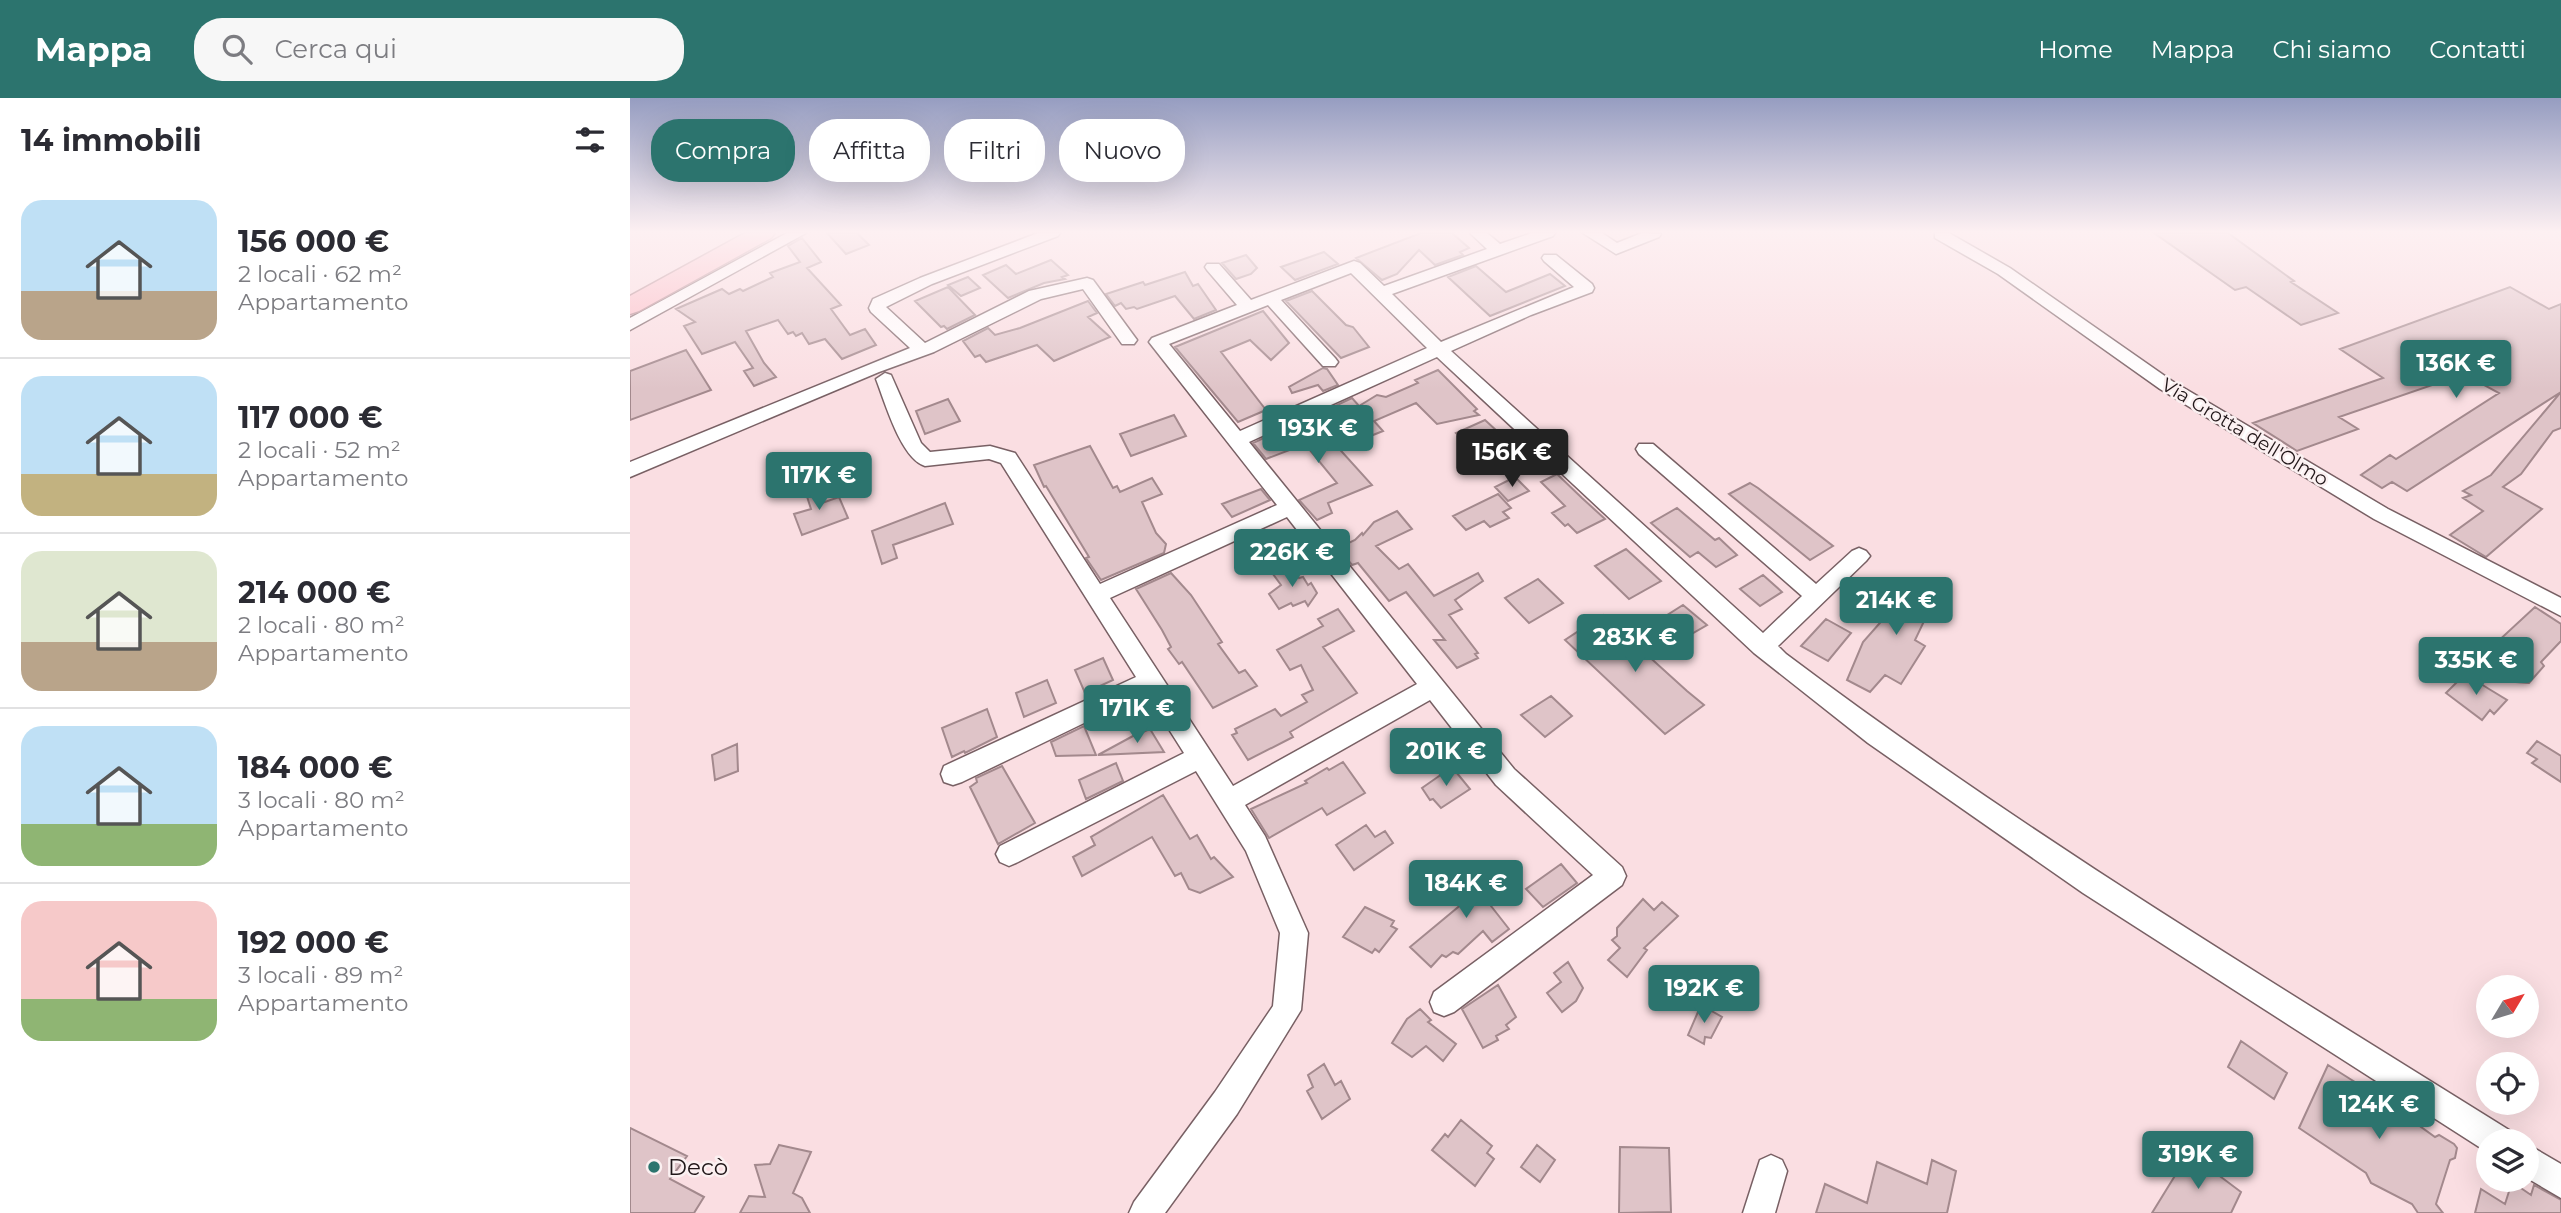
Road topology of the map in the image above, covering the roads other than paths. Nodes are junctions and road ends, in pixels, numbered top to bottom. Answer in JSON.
{"nodes":[{"id":1,"x":668,"y":285,"type":"edge"},
{"id":2,"x":703,"y":285,"type":"edge"},
{"id":3,"x":917,"y":285,"type":"edge"},
{"id":4,"x":1078,"y":285,"type":"edge"},
{"id":5,"x":1088,"y":285,"type":"edge"},
{"id":6,"x":1236,"y":285,"type":"edge"},
{"id":7,"x":1305,"y":285,"type":"edge"},
{"id":8,"x":1374,"y":285,"type":"edge"},
{"id":9,"x":1402,"y":285,"type":"edge"},
{"id":10,"x":1582,"y":285,"type":"edge"},
{"id":11,"x":2024,"y":285,"type":"edge"},
{"id":12,"x":1382,"y":292,"type":"junction"},
{"id":13,"x":1259,"y":303,"type":"junction"},
{"id":14,"x":630,"y":306,"type":"edge"},
{"id":15,"x":630,"y":325,"type":"edge"},
{"id":16,"x":1128,"y":340,"type":"dead end"},
{"id":17,"x":922,"y":350,"type":"junction"},
{"id":18,"x":1439,"y":350,"type":"junction"},
{"id":19,"x":1329,"y":362,"type":"dead end"},
{"id":20,"x":885,"y":379,"type":"dead end"},
{"id":21,"x":1237,"y":440,"type":"junction"},
{"id":22,"x":1646,"y":449,"type":"dead end"},
{"id":23,"x":630,"y":470,"type":"edge"},
{"id":24,"x":1291,"y":507,"type":"junction"},
{"id":25,"x":1859,"y":556,"type":"dead end"},
{"id":26,"x":1097,"y":596,"type":"junction"},
{"id":27,"x":1816,"y":596,"type":"junction"},
{"id":28,"x":2561,"y":608,"type":"edge"},
{"id":29,"x":1762,"y":647,"type":"junction"},
{"id":30,"x":1151,"y":680,"type":"junction"},
{"id":31,"x":1433,"y":687,"type":"junction"},
{"id":32,"x":1200,"y":757,"type":"junction"},
{"id":33,"x":953,"y":774,"type":"dead end"},
{"id":34,"x":1228,"y":800,"type":"junction"},
{"id":35,"x":1009,"y":854,"type":"dead end"},
{"id":36,"x":1444,"y":1002,"type":"dead end"},
{"id":37,"x":2479,"y":1129,"type":"edge"},
{"id":38,"x":2539,"y":1168,"type":"edge"},
{"id":39,"x":1771,"y":1171,"type":"dead end"},
{"id":40,"x":2561,"y":1182,"type":"edge"},
{"id":41,"x":1145,"y":1213,"type":"edge"},
{"id":42,"x":1759,"y":1213,"type":"edge"}],
"edges":[{"from":1,"to":14,"type":"highway"},
{"from":2,"to":15,"type":"street"},
{"from":3,"to":17,"type":"street"},
{"from":4,"to":17,"type":"street"},
{"from":5,"to":16,"type":"street"},
{"from":6,"to":13,"type":"street"},
{"from":7,"to":13,"type":"street"},
{"from":8,"to":12,"type":"street"},
{"from":9,"to":12,"type":"street"},
{"from":10,"to":18,"type":"street"},
{"from":11,"to":28,"type":"street","name":"Via Grotta dell'Olmo"},
{"from":12,"to":18,"type":"street"},
{"from":13,"to":19,"type":"street"},
{"from":13,"to":21,"type":"street"},
{"from":17,"to":23,"type":"street"},
{"from":18,"to":21,"type":"street"},
{"from":18,"to":29,"type":"street"},
{"from":20,"to":26,"type":"street"},
{"from":21,"to":24,"type":"street"},
{"from":22,"to":27,"type":"street"},
{"from":24,"to":26,"type":"street"},
{"from":24,"to":31,"type":"street"},
{"from":25,"to":27,"type":"street"},
{"from":26,"to":30,"type":"street"},
{"from":27,"to":29,"type":"street"},
{"from":29,"to":37,"type":"street"},
{"from":30,"to":32,"type":"street"},
{"from":30,"to":33,"type":"street"},
{"from":31,"to":34,"type":"street"},
{"from":31,"to":36,"type":"street"},
{"from":32,"to":34,"type":"street"},
{"from":32,"to":35,"type":"street"},
{"from":34,"to":41,"type":"street"},
{"from":38,"to":40,"type":"street"},
{"from":39,"to":42,"type":"street"}]}
